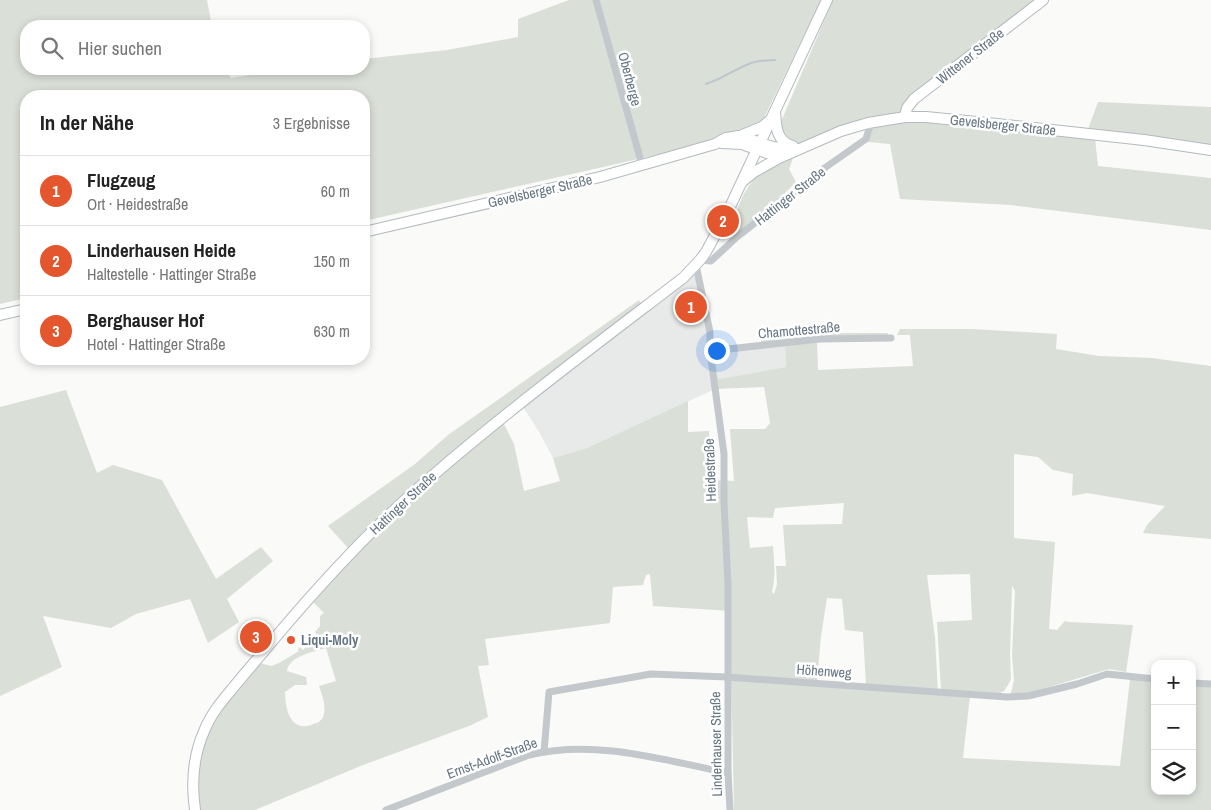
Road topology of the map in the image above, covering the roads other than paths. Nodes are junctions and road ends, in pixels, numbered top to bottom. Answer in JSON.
{"nodes":[{"id":1,"x":596,"y":0,"type":"edge"},
{"id":2,"x":827,"y":0,"type":"edge"},
{"id":3,"x":1042,"y":0,"type":"edge"},
{"id":4,"x":773,"y":115,"type":"junction"},
{"id":5,"x":905,"y":116,"type":"junction"},
{"id":6,"x":868,"y":123,"type":"junction"},
{"id":7,"x":735,"y":140,"type":"junction"},
{"id":8,"x":758,"y":146,"type":"junction"},
{"id":9,"x":803,"y":147,"type":"junction"},
{"id":10,"x":1211,"y":150,"type":"edge"},
{"id":11,"x":784,"y":156,"type":"junction"},
{"id":12,"x":642,"y":165,"type":"junction"},
{"id":13,"x":745,"y":173,"type":"junction"},
{"id":14,"x":740,"y":184,"type":"junction"},
{"id":15,"x":370,"y":231,"type":"edge"},
{"id":16,"x":698,"y":263,"type":"junction"},
{"id":17,"x":20,"y":310,"type":"edge"},
{"id":18,"x":0,"y":315,"type":"edge"},
{"id":19,"x":891,"y":338,"type":"dead end"},
{"id":20,"x":710,"y":351,"type":"junction"},
{"id":21,"x":727,"y":677,"type":"junction"},
{"id":22,"x":1151,"y":679,"type":"edge"},
{"id":23,"x":1196,"y":683,"type":"edge"},
{"id":24,"x":1211,"y":684,"type":"edge"},
{"id":25,"x":544,"y":752,"type":"junction"},
{"id":26,"x":728,"y":773,"type":"junction"},
{"id":27,"x":195,"y":810,"type":"edge"},
{"id":28,"x":386,"y":810,"type":"edge"},
{"id":29,"x":730,"y":810,"type":"edge"}],
"edges":[{"from":1,"to":12,"type":"street","name":"Oberberge"},
{"from":2,"to":4,"type":"main road","name":"Hattinger Straße"},
{"from":3,"to":5,"type":"main road","name":"Wittener Straße"},
{"from":4,"to":7,"type":"main road"},
{"from":4,"to":8,"type":"main road","name":"Hattinger Straße"},
{"from":4,"to":9,"type":"main road"},
{"from":5,"to":6,"type":"main road","name":"Gevelsberger Straße"},
{"from":5,"to":10,"type":"main road","name":"Gevelsberger Straße"},
{"from":6,"to":9,"type":"main road","name":"Gevelsberger Straße"},
{"from":6,"to":16,"type":"street","name":"Hattinger Straße"},
{"from":7,"to":8,"type":"main road","name":"Gevelsberger Straße"},
{"from":7,"to":12,"type":"main road","name":"Gevelsberger Straße"},
{"from":7,"to":13,"type":"main road"},
{"from":8,"to":9,"type":"main road","name":"Gevelsberger Straße"},
{"from":8,"to":11,"type":"main road","name":"Gevelsberger Straße"},
{"from":8,"to":13,"type":"main road","name":"Hattinger Straße"},
{"from":9,"to":11,"type":"main road","name":"Gevelsberger Straße"},
{"from":11,"to":14,"type":"main road","name":"Gevelsberger Straße"},
{"from":12,"to":15,"type":"main road","name":"Gevelsberger Straße"},
{"from":13,"to":14,"type":"main road","name":"Hattinger Straße"},
{"from":14,"to":16,"type":"main road","name":"Hattinger Straße"},
{"from":16,"to":20,"type":"street","name":"Heidestraße"},
{"from":16,"to":27,"type":"main road","name":"Hattinger Straße"},
{"from":17,"to":18,"type":"main road"},
{"from":19,"to":20,"type":"street","name":"Chamottestraße"},
{"from":20,"to":21,"type":"street","name":"Heidestraße"},
{"from":21,"to":22,"type":"street","name":"Höhenweg"},
{"from":21,"to":25,"type":"street","name":"Höhenweg"},
{"from":21,"to":26,"type":"street","name":"Linderhauser Straße"},
{"from":23,"to":24,"type":"street"},
{"from":25,"to":26,"type":"street","name":"Ernst-Adolf-Straße"},
{"from":25,"to":28,"type":"street","name":"Ernst-Adolf-Straße"},
{"from":26,"to":29,"type":"street","name":"Linderhauser Straße"}]}
